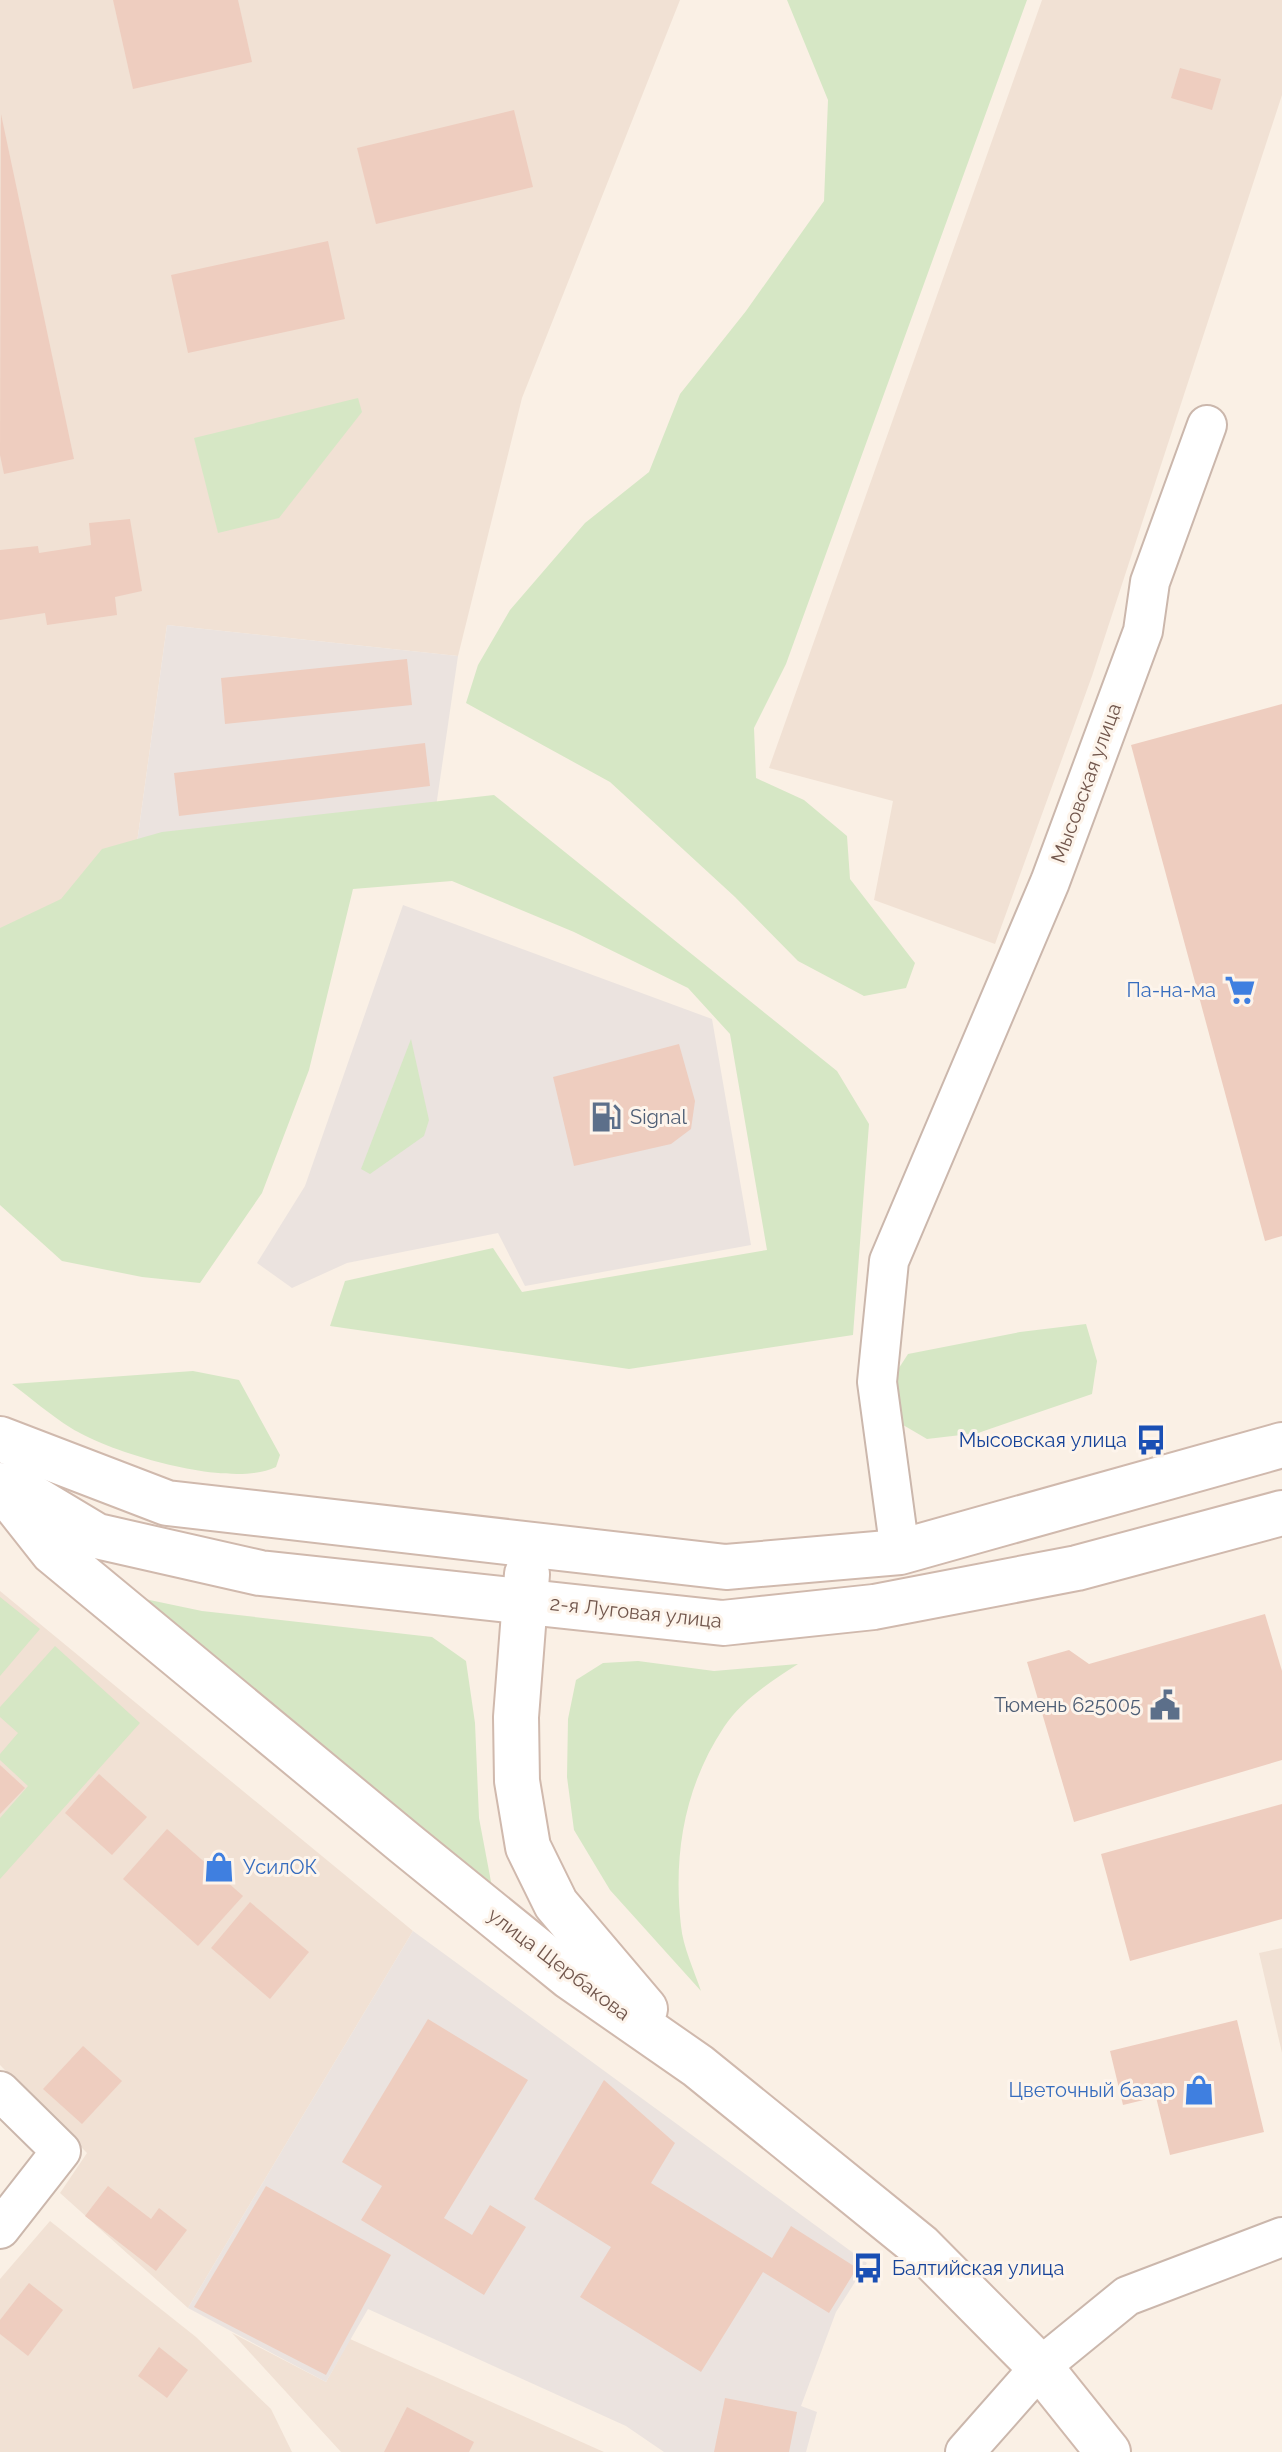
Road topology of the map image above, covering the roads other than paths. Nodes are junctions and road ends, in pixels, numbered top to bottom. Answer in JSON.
{"nodes":[{"id":1,"x":1207,"y":425,"type":"dead end"},
{"id":2,"x":0,"y":1439,"type":"edge"},
{"id":3,"x":1282,"y":1445,"type":"edge"},
{"id":4,"x":0,"y":1478,"type":"edge"},
{"id":5,"x":0,"y":1485,"type":"edge"},
{"id":6,"x":1282,"y":1513,"type":"edge"},
{"id":7,"x":529,"y":1544,"type":"junction"},
{"id":8,"x":900,"y":1552,"type":"junction"},
{"id":9,"x":525,"y":1601,"type":"junction"},
{"id":10,"x":698,"y":2066,"type":"junction"},
{"id":11,"x":0,"y":2091,"type":"edge"},
{"id":12,"x":0,"y":2229,"type":"edge"},
{"id":13,"x":1282,"y":2237,"type":"edge"},
{"id":14,"x":1040,"y":2367,"type":"junction"},
{"id":15,"x":965,"y":2452,"type":"edge"},
{"id":16,"x":1108,"y":2452,"type":"edge"}],
"edges":[{"from":1,"to":8,"type":"street","name":"Мысовская улица"},
{"from":2,"to":7,"type":"main road"},
{"from":3,"to":8,"type":"main road"},
{"from":4,"to":9,"type":"main road","name":"2-я Луговая улица"},
{"from":5,"to":10,"type":"main road","name":"улица Щербакова"},
{"from":6,"to":9,"type":"main road","name":"2-я Луговая улица"},
{"from":7,"to":8,"type":"main road"},
{"from":7,"to":9,"type":"main road"},
{"from":9,"to":10,"type":"main road"},
{"from":10,"to":14,"type":"main road","name":"улица Щербакова"},
{"from":11,"to":12,"type":"street"},
{"from":13,"to":14,"type":"street"},
{"from":14,"to":15,"type":"street"},
{"from":14,"to":16,"type":"main road","name":"улица Щербакова"}]}
